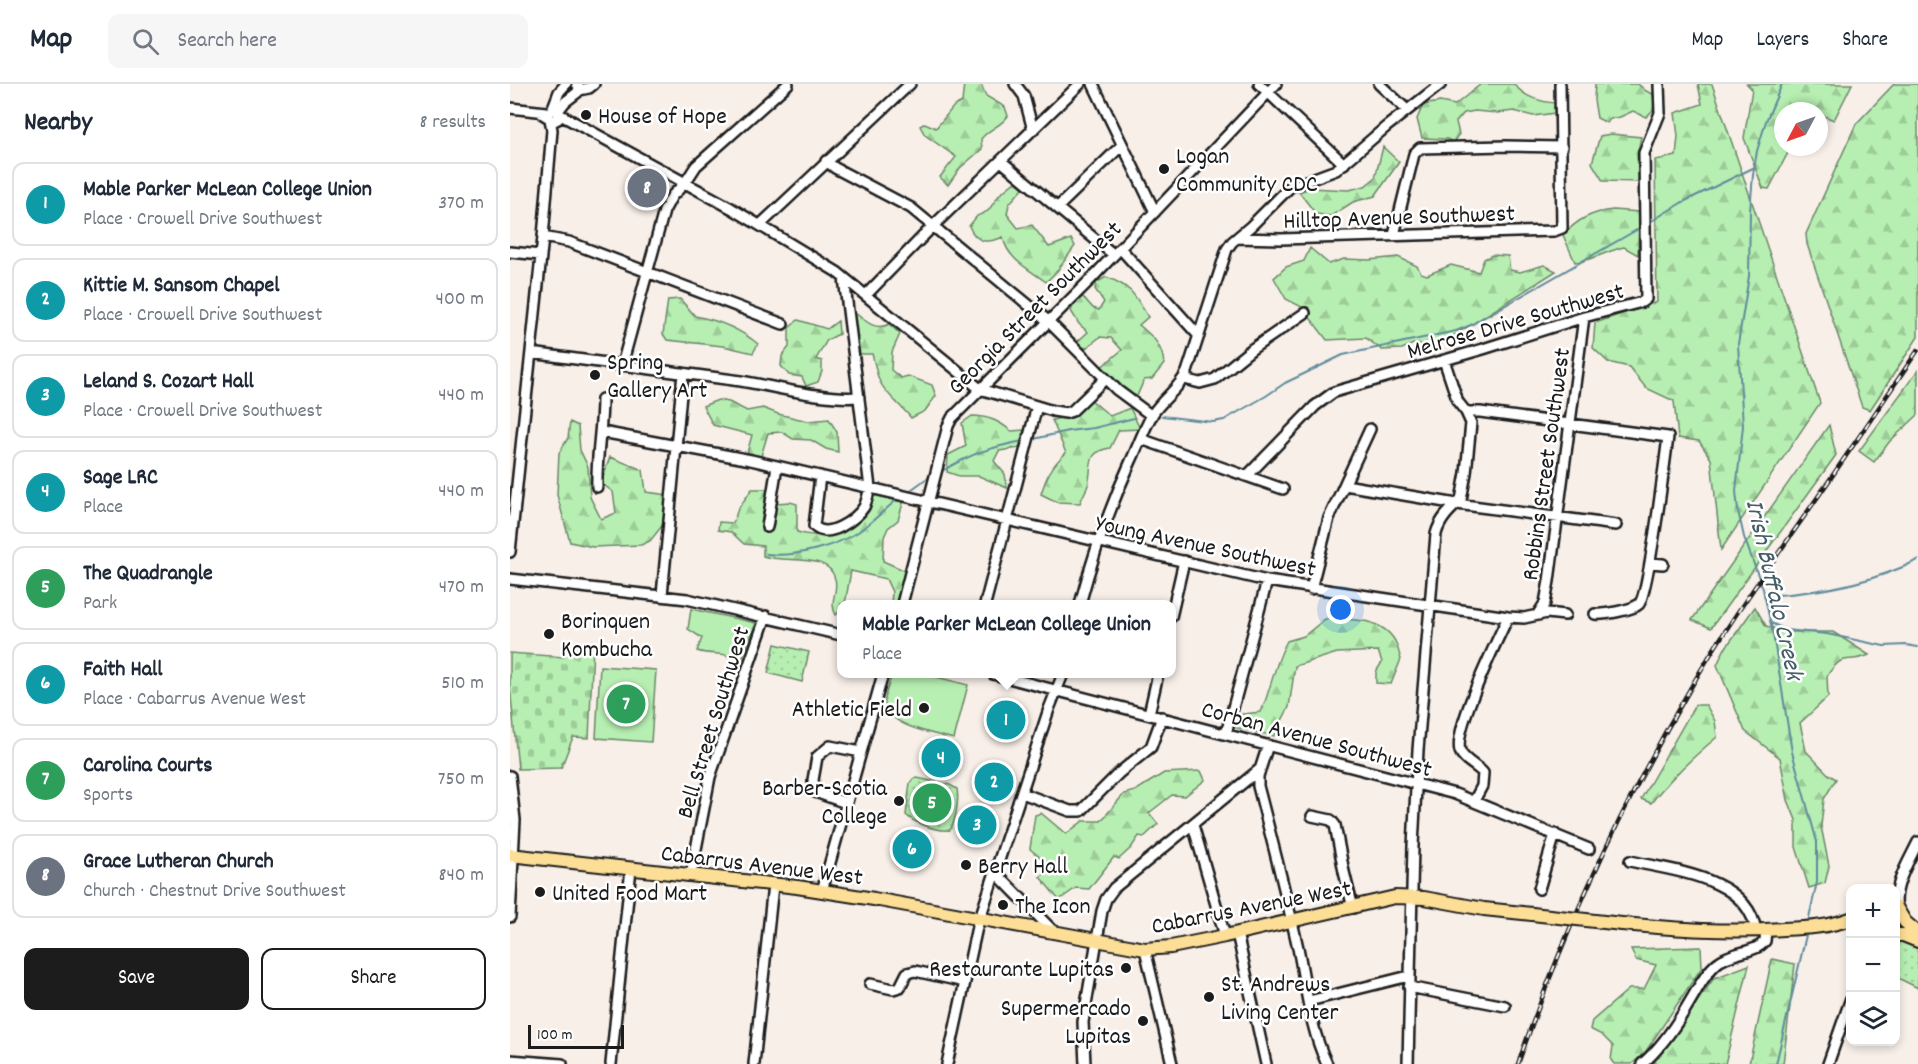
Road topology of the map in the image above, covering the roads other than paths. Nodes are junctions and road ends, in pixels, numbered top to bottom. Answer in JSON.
{"nodes":[{"id":1,"x":566,"y":84,"type":"edge"},
{"id":2,"x":594,"y":84,"type":"edge"},
{"id":3,"x":788,"y":84,"type":"edge"},
{"id":4,"x":910,"y":84,"type":"edge"},
{"id":5,"x":1015,"y":84,"type":"edge"},
{"id":6,"x":1080,"y":84,"type":"edge"},
{"id":7,"x":1093,"y":84,"type":"edge"},
{"id":8,"x":1259,"y":84,"type":"edge"},
{"id":9,"x":1276,"y":84,"type":"edge"},
{"id":10,"x":1379,"y":84,"type":"edge"},
{"id":11,"x":1441,"y":84,"type":"edge"},
{"id":12,"x":1560,"y":84,"type":"edge"},
{"id":13,"x":1659,"y":84,"type":"edge"},
{"id":14,"x":577,"y":89,"type":"edge"},
{"id":15,"x":1267,"y":93,"type":"junction"},
{"id":16,"x":510,"y":108,"type":"edge"},
{"id":17,"x":1407,"y":110,"type":"junction"},
{"id":18,"x":553,"y":115,"type":"junction"},
{"id":19,"x":1033,"y":130,"type":"junction"},
{"id":20,"x":1122,"y":145,"type":"junction"},
{"id":21,"x":1562,"y":147,"type":"junction"},
{"id":22,"x":1001,"y":160,"type":"junction"},
{"id":23,"x":826,"y":161,"type":"junction"},
{"id":24,"x":1344,"y":164,"type":"junction"},
{"id":25,"x":685,"y":183,"type":"junction"},
{"id":26,"x":1058,"y":207,"type":"junction"},
{"id":27,"x":1155,"y":212,"type":"junction"},
{"id":28,"x":760,"y":225,"type":"junction"},
{"id":29,"x":933,"y":226,"type":"junction"},
{"id":30,"x":1394,"y":235,"type":"junction"},
{"id":31,"x":543,"y":237,"type":"junction"},
{"id":32,"x":1237,"y":238,"type":"junction"},
{"id":33,"x":1117,"y":251,"type":"junction"},
{"id":34,"x":510,"y":252,"type":"edge"},
{"id":35,"x":541,"y":255,"type":"junction"},
{"id":36,"x":647,"y":273,"type":"junction"},
{"id":37,"x":844,"y":278,"type":"junction"},
{"id":38,"x":866,"y":295,"type":"junction"},
{"id":39,"x":1305,"y":313,"type":"dead end"},
{"id":40,"x":1584,"y":317,"type":"junction"},
{"id":41,"x":1048,"y":321,"type":"junction"},
{"id":42,"x":783,"y":324,"type":"dead end"},
{"id":43,"x":1199,"y":336,"type":"junction"},
{"id":44,"x":531,"y":353,"type":"junction"},
{"id":45,"x":1444,"y":360,"type":"junction"},
{"id":46,"x":622,"y":365,"type":"junction"},
{"id":47,"x":683,"y":373,"type":"junction"},
{"id":48,"x":1105,"y":379,"type":"junction"},
{"id":49,"x":1184,"y":379,"type":"junction"},
{"id":50,"x":980,"y":389,"type":"junction"},
{"id":51,"x":859,"y":397,"type":"junction"},
{"id":52,"x":602,"y":399,"type":"dead end"},
{"id":53,"x":1036,"y":406,"type":"junction"},
{"id":54,"x":1466,"y":412,"type":"junction"},
{"id":55,"x":1152,"y":416,"type":"junction"},
{"id":56,"x":1571,"y":423,"type":"junction"},
{"id":57,"x":1370,"y":429,"type":"dead end"},
{"id":58,"x":602,"y":432,"type":"junction"},
{"id":59,"x":1141,"y":439,"type":"junction"},
{"id":60,"x":677,"y":446,"type":"junction"},
{"id":61,"x":777,"y":466,"type":"junction"},
{"id":62,"x":820,"y":476,"type":"junction"},
{"id":63,"x":1247,"y":476,"type":"junction"},
{"id":64,"x":1345,"y":485,"type":"junction"},
{"id":65,"x":869,"y":486,"type":"junction"},
{"id":66,"x":597,"y":487,"type":"dead end"},
{"id":67,"x":1283,"y":489,"type":"dead end"},
{"id":68,"x":513,"y":495,"type":"edge"},
{"id":69,"x":930,"y":502,"type":"junction"},
{"id":70,"x":1457,"y":504,"type":"junction"},
{"id":71,"x":1557,"y":518,"type":"junction"},
{"id":72,"x":1006,"y":520,"type":"junction"},
{"id":73,"x":1616,"y":525,"type":"dead end"},
{"id":74,"x":767,"y":527,"type":"dead end"},
{"id":75,"x":1098,"y":542,"type":"junction"},
{"id":76,"x":510,"y":552,"type":"edge"},
{"id":77,"x":1184,"y":561,"type":"junction"},
{"id":78,"x":1650,"y":562,"type":"junction"},
{"id":79,"x":1663,"y":564,"type":"dead end"},
{"id":80,"x":510,"y":579,"type":"edge"},
{"id":81,"x":1267,"y":581,"type":"junction"},
{"id":82,"x":1311,"y":589,"type":"junction"},
{"id":83,"x":662,"y":595,"type":"junction"},
{"id":84,"x":903,"y":600,"type":"edge"},
{"id":85,"x":986,"y":600,"type":"edge"},
{"id":86,"x":1081,"y":600,"type":"edge"},
{"id":87,"x":1175,"y":600,"type":"edge"},
{"id":88,"x":1431,"y":607,"type":"junction"},
{"id":89,"x":1538,"y":614,"type":"junction"},
{"id":90,"x":1595,"y":614,"type":"dead end"},
{"id":91,"x":1565,"y":615,"type":"dead end"},
{"id":92,"x":766,"y":616,"type":"junction"},
{"id":93,"x":1508,"y":617,"type":"junction"},
{"id":94,"x":837,"y":634,"type":"edge"},
{"id":95,"x":882,"y":678,"type":"edge"},
{"id":96,"x":1009,"y":678,"type":"edge"},
{"id":97,"x":1061,"y":678,"type":"edge"},
{"id":98,"x":1157,"y":678,"type":"edge"},
{"id":99,"x":1056,"y":690,"type":"junction"},
{"id":100,"x":1149,"y":714,"type":"junction"},
{"id":101,"x":1162,"y":717,"type":"junction"},
{"id":102,"x":1226,"y":734,"type":"junction"},
{"id":103,"x":1268,"y":745,"type":"junction"},
{"id":104,"x":861,"y":752,"type":"junction"},
{"id":105,"x":1260,"y":769,"type":"junction"},
{"id":106,"x":510,"y":776,"type":"edge"},
{"id":107,"x":510,"y":783,"type":"edge"},
{"id":108,"x":1416,"y":784,"type":"junction"},
{"id":109,"x":1022,"y":794,"type":"junction"},
{"id":110,"x":1474,"y":801,"type":"junction"},
{"id":111,"x":846,"y":803,"type":"junction"},
{"id":112,"x":1312,"y":816,"type":"dead end"},
{"id":113,"x":1193,"y":825,"type":"junction"},
{"id":114,"x":1555,"y":834,"type":"junction"},
{"id":115,"x":1918,"y":842,"type":"edge"},
{"id":116,"x":1589,"y":849,"type":"dead end"},
{"id":117,"x":512,"y":855,"type":"edge"},
{"id":118,"x":1630,"y":861,"type":"dead end"},
{"id":119,"x":631,"y":868,"type":"junction"},
{"id":120,"x":1904,"y":870,"type":"junction"},
{"id":121,"x":995,"y":872,"type":"junction"},
{"id":122,"x":691,"y":875,"type":"junction"},
{"id":123,"x":1893,"y":884,"type":"edge"},
{"id":124,"x":1900,"y":884,"type":"edge"},
{"id":125,"x":773,"y":885,"type":"junction"},
{"id":126,"x":1539,"y":889,"type":"dead end"},
{"id":127,"x":822,"y":891,"type":"junction"},
{"id":128,"x":1410,"y":897,"type":"junction"},
{"id":129,"x":1353,"y":908,"type":"junction"},
{"id":130,"x":1900,"y":914,"type":"edge"},
{"id":131,"x":510,"y":917,"type":"edge"},
{"id":132,"x":979,"y":919,"type":"junction"},
{"id":133,"x":1846,"y":920,"type":"edge"},
{"id":134,"x":1292,"y":921,"type":"junction"},
{"id":135,"x":1825,"y":926,"type":"junction"},
{"id":136,"x":1846,"y":928,"type":"edge"},
{"id":137,"x":1761,"y":931,"type":"junction"},
{"id":138,"x":1055,"y":933,"type":"junction"},
{"id":139,"x":1918,"y":933,"type":"edge"},
{"id":140,"x":1900,"y":934,"type":"edge"},
{"id":141,"x":1231,"y":935,"type":"junction"},
{"id":142,"x":1097,"y":941,"type":"junction"},
{"id":143,"x":1918,"y":941,"type":"edge"},
{"id":144,"x":1145,"y":949,"type":"junction"},
{"id":145,"x":1409,"y":976,"type":"junction"},
{"id":146,"x":965,"y":982,"type":"junction"},
{"id":147,"x":870,"y":984,"type":"dead end"},
{"id":148,"x":1408,"y":987,"type":"junction"},
{"id":149,"x":1309,"y":1001,"type":"junction"},
{"id":150,"x":1505,"y":1006,"type":"dead end"},
{"id":151,"x":1846,"y":1014,"type":"edge"},
{"id":152,"x":510,"y":1060,"type":"edge"},
{"id":153,"x":562,"y":1064,"type":"edge"},
{"id":154,"x":611,"y":1064,"type":"edge"},
{"id":155,"x":754,"y":1064,"type":"edge"},
{"id":156,"x":947,"y":1064,"type":"edge"},
{"id":157,"x":1085,"y":1064,"type":"edge"},
{"id":158,"x":1172,"y":1064,"type":"edge"},
{"id":159,"x":1266,"y":1064,"type":"edge"},
{"id":160,"x":1327,"y":1064,"type":"edge"},
{"id":161,"x":1408,"y":1064,"type":"edge"},
{"id":162,"x":1642,"y":1064,"type":"edge"},
{"id":163,"x":1827,"y":1064,"type":"edge"}],
"edges":[{"from":1,"to":18,"type":"street"},
{"from":2,"to":14,"type":"street"},
{"from":3,"to":25,"type":"street"},
{"from":4,"to":23,"type":"street"},
{"from":5,"to":19,"type":"street"},
{"from":6,"to":19,"type":"street"},
{"from":7,"to":20,"type":"street"},
{"from":8,"to":15,"type":"street"},
{"from":9,"to":15,"type":"street","name":"Georgia Street Southwest"},
{"from":10,"to":17,"type":"street"},
{"from":11,"to":17,"type":"street"},
{"from":12,"to":21,"type":"street"},
{"from":13,"to":40,"type":"street","name":"Melrose Drive Southwest"},
{"from":14,"to":18,"type":"street"},
{"from":15,"to":24,"type":"street"},
{"from":15,"to":27,"type":"street","name":"Georgia Street Southwest"},
{"from":16,"to":18,"type":"street"},
{"from":17,"to":24,"type":"street"},
{"from":18,"to":25,"type":"street"},
{"from":18,"to":31,"type":"street"},
{"from":19,"to":22,"type":"street"},
{"from":20,"to":26,"type":"street"},
{"from":20,"to":27,"type":"street"},
{"from":21,"to":30,"type":"street"},
{"from":21,"to":30,"type":"street","name":"Hilltop Avenue Southwest"},
{"from":22,"to":26,"type":"street"},
{"from":22,"to":29,"type":"street"},
{"from":23,"to":28,"type":"street"},
{"from":23,"to":29,"type":"street"},
{"from":24,"to":32,"type":"street"},
{"from":25,"to":28,"type":"street"},
{"from":25,"to":36,"type":"street"},
{"from":26,"to":33,"type":"street"},
{"from":27,"to":33,"type":"street","name":"Georgia Street Southwest"},
{"from":28,"to":37,"type":"street"},
{"from":29,"to":38,"type":"street"},
{"from":29,"to":41,"type":"street"},
{"from":30,"to":32,"type":"street","name":"Hilltop Avenue Southwest"},
{"from":31,"to":35,"type":"street"},
{"from":31,"to":36,"type":"street"},
{"from":32,"to":43,"type":"street"},
{"from":33,"to":41,"type":"street","name":"Georgia Street Southwest"},
{"from":33,"to":43,"type":"street"},
{"from":34,"to":35,"type":"street"},
{"from":35,"to":44,"type":"street"},
{"from":36,"to":42,"type":"street"},
{"from":36,"to":46,"type":"street"},
{"from":37,"to":38,"type":"street"},
{"from":37,"to":51,"type":"street"},
{"from":38,"to":50,"type":"street"},
{"from":39,"to":49,"type":"street"},
{"from":40,"to":45,"type":"street","name":"Melrose Drive Southwest"},
{"from":40,"to":56,"type":"street","name":"Robbins Street Southwest"},
{"from":41,"to":48,"type":"street"},
{"from":41,"to":50,"type":"street","name":"Georgia Street Southwest"},
{"from":43,"to":49,"type":"street"},
{"from":44,"to":46,"type":"street"},
{"from":44,"to":68,"type":"street"},
{"from":45,"to":54,"type":"street"},
{"from":45,"to":63,"type":"street","name":"Melrose Drive Southwest"},
{"from":46,"to":47,"type":"street"},
{"from":47,"to":51,"type":"street"},
{"from":47,"to":60,"type":"street"},
{"from":48,"to":53,"type":"street"},
{"from":48,"to":55,"type":"street"},
{"from":49,"to":55,"type":"street"},
{"from":50,"to":53,"type":"street"},
{"from":50,"to":69,"type":"street","name":"Georgia Street Southwest"},
{"from":51,"to":65,"type":"street"},
{"from":52,"to":58,"type":"street"},
{"from":53,"to":72,"type":"street"},
{"from":54,"to":56,"type":"street"},
{"from":54,"to":70,"type":"street"},
{"from":55,"to":59,"type":"street"},
{"from":56,"to":71,"type":"street","name":"Robbins Street Southwest"},
{"from":56,"to":78,"type":"street"},
{"from":57,"to":64,"type":"street"},
{"from":58,"to":60,"type":"street","name":"Young Avenue Southwest"},
{"from":58,"to":66,"type":"street"},
{"from":59,"to":63,"type":"street"},
{"from":59,"to":75,"type":"street"},
{"from":60,"to":61,"type":"street","name":"Young Avenue Southwest"},
{"from":60,"to":83,"type":"street"},
{"from":61,"to":62,"type":"street","name":"Young Avenue Southwest"},
{"from":61,"to":74,"type":"street"},
{"from":62,"to":65,"type":"street","name":"Young Avenue Southwest"},
{"from":62,"to":65,"type":"street"},
{"from":63,"to":67,"type":"street"},
{"from":64,"to":70,"type":"street"},
{"from":64,"to":82,"type":"street"},
{"from":65,"to":69,"type":"street","name":"Young Avenue Southwest"},
{"from":68,"to":76,"type":"street"},
{"from":69,"to":72,"type":"street","name":"Young Avenue Southwest"},
{"from":69,"to":84,"type":"street","name":"Georgia Street Southwest"},
{"from":70,"to":71,"type":"street"},
{"from":70,"to":88,"type":"street"},
{"from":71,"to":73,"type":"street"},
{"from":71,"to":89,"type":"street","name":"Robbins Street Southwest"},
{"from":72,"to":75,"type":"street","name":"Young Avenue Southwest"},
{"from":72,"to":85,"type":"street"},
{"from":75,"to":77,"type":"street","name":"Young Avenue Southwest"},
{"from":75,"to":86,"type":"street"},
{"from":77,"to":81,"type":"street","name":"Young Avenue Southwest"},
{"from":77,"to":87,"type":"street"},
{"from":78,"to":79,"type":"street"},
{"from":78,"to":90,"type":"street"},
{"from":80,"to":83,"type":"street"},
{"from":81,"to":82,"type":"street","name":"Young Avenue Southwest"},
{"from":81,"to":102,"type":"street"},
{"from":82,"to":88,"type":"street","name":"Young Avenue Southwest"},
{"from":83,"to":92,"type":"street"},
{"from":88,"to":93,"type":"street","name":"Young Avenue Southwest"},
{"from":88,"to":108,"type":"street"},
{"from":89,"to":91,"type":"street","name":"Young Avenue Southwest"},
{"from":89,"to":93,"type":"street","name":"Young Avenue Southwest"},
{"from":92,"to":94,"type":"street"},
{"from":92,"to":122,"type":"street","name":"Bell Street Southwest"},
{"from":93,"to":110,"type":"street"},
{"from":95,"to":104,"type":"street"},
{"from":96,"to":99,"type":"street","name":"Corban Avenue Southwest"},
{"from":97,"to":99,"type":"street"},
{"from":98,"to":100,"type":"street"},
{"from":99,"to":100,"type":"street","name":"Corban Avenue Southwest"},
{"from":99,"to":109,"type":"street"},
{"from":100,"to":101,"type":"street","name":"Corban Avenue Southwest"},
{"from":101,"to":102,"type":"street","name":"Corban Avenue Southwest"},
{"from":101,"to":109,"type":"street"},
{"from":102,"to":103,"type":"street","name":"Corban Avenue Southwest"},
{"from":103,"to":105,"type":"street"},
{"from":103,"to":108,"type":"street","name":"Corban Avenue Southwest"},
{"from":104,"to":111,"type":"street"},
{"from":104,"to":111,"type":"street"},
{"from":105,"to":113,"type":"street"},
{"from":105,"to":134,"type":"street"},
{"from":106,"to":107,"type":"street"},
{"from":107,"to":117,"type":"street"},
{"from":108,"to":110,"type":"street","name":"Corban Avenue Southwest"},
{"from":108,"to":128,"type":"street"},
{"from":109,"to":121,"type":"street"},
{"from":110,"to":114,"type":"street","name":"Corban Avenue Southwest"},
{"from":111,"to":127,"type":"street"},
{"from":112,"to":129,"type":"street"},
{"from":113,"to":141,"type":"street"},
{"from":113,"to":142,"type":"street"},
{"from":114,"to":116,"type":"street","name":"Corban Avenue Southwest"},
{"from":114,"to":126,"type":"street"},
{"from":115,"to":120,"type":"street"},
{"from":117,"to":119,"type":"main road","name":"Cabarrus Avenue West"},
{"from":117,"to":131,"type":"street"},
{"from":118,"to":137,"type":"street"},
{"from":119,"to":122,"type":"main road","name":"Cabarrus Avenue West"},
{"from":119,"to":154,"type":"street"},
{"from":120,"to":123,"type":"street"},
{"from":120,"to":124,"type":"street"},
{"from":121,"to":132,"type":"street"},
{"from":121,"to":138,"type":"street"},
{"from":122,"to":125,"type":"main road","name":"Cabarrus Avenue West"},
{"from":125,"to":127,"type":"main road","name":"Cabarrus Avenue West"},
{"from":125,"to":155,"type":"street"},
{"from":127,"to":132,"type":"main road","name":"Cabarrus Avenue West"},
{"from":128,"to":129,"type":"main road","name":"Cabarrus Avenue West"},
{"from":128,"to":137,"type":"main road","name":"Cabarrus Avenue West","bridge":true},
{"from":128,"to":145,"type":"street"},
{"from":129,"to":134,"type":"main road","name":"Cabarrus Avenue West"},
{"from":130,"to":139,"type":"main road"},
{"from":132,"to":138,"type":"main road","name":"Cabarrus Avenue West"},
{"from":132,"to":146,"type":"street"},
{"from":133,"to":135,"type":"main road","name":"Cabarrus Avenue West"},
{"from":134,"to":141,"type":"main road","name":"Cabarrus Avenue West"},
{"from":134,"to":149,"type":"street"},
{"from":135,"to":136,"type":"main road","name":"Cabarrus Avenue West"},
{"from":135,"to":137,"type":"main road","name":"Cabarrus Avenue West"},
{"from":137,"to":162,"type":"street"},
{"from":138,"to":142,"type":"main road","name":"Cabarrus Avenue West"},
{"from":140,"to":143,"type":"main road"},
{"from":141,"to":144,"type":"main road","name":"Cabarrus Avenue West"},
{"from":141,"to":159,"type":"street"},
{"from":142,"to":144,"type":"main road","name":"Cabarrus Avenue West"},
{"from":142,"to":157,"type":"street"},
{"from":144,"to":158,"type":"street"},
{"from":145,"to":148,"type":"street"},
{"from":145,"to":149,"type":"street"},
{"from":146,"to":147,"type":"street"},
{"from":146,"to":156,"type":"street"},
{"from":148,"to":150,"type":"street"},
{"from":148,"to":161,"type":"street"},
{"from":149,"to":160,"type":"street"},
{"from":151,"to":163,"type":"street"},
{"from":152,"to":153,"type":"street"}]}
